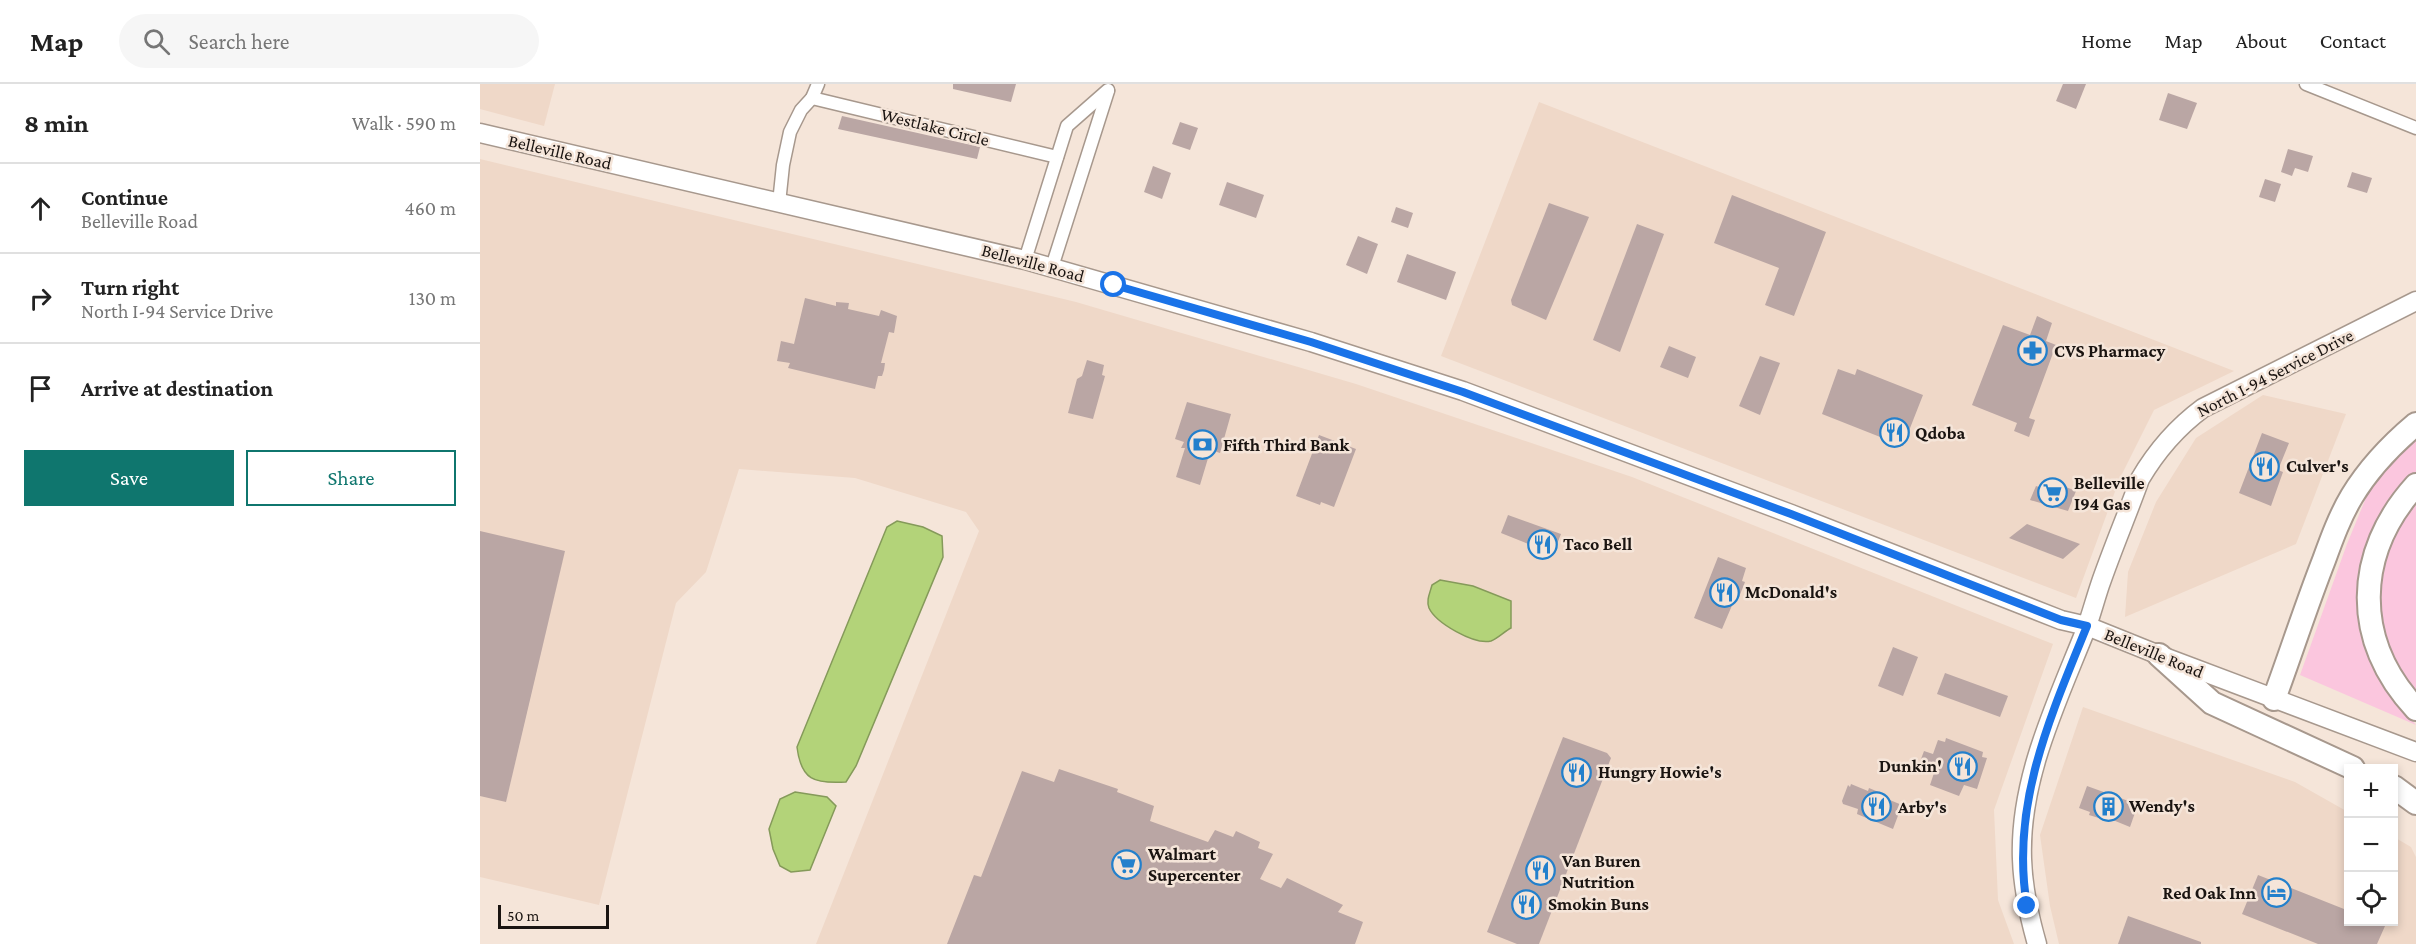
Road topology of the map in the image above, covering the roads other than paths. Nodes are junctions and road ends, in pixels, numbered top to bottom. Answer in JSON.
{"nodes":[{"id":1,"x":818,"y":84,"type":"edge"},
{"id":2,"x":2306,"y":84,"type":"edge"},
{"id":3,"x":1109,"y":87,"type":"edge"},
{"id":4,"x":812,"y":98,"type":"junction"},
{"id":5,"x":2416,"y":128,"type":"edge"},
{"id":6,"x":480,"y":133,"type":"edge"},
{"id":7,"x":1057,"y":157,"type":"junction"},
{"id":8,"x":779,"y":203,"type":"junction"},
{"id":9,"x":1025,"y":260,"type":"junction"},
{"id":10,"x":1052,"y":267,"type":"junction"},
{"id":11,"x":2416,"y":301,"type":"edge"},
{"id":12,"x":2416,"y":424,"type":"edge"},
{"id":13,"x":2416,"y":485,"type":"edge"},
{"id":14,"x":2087,"y":626,"type":"junction"},
{"id":15,"x":2159,"y":655,"type":"junction"},
{"id":16,"x":2274,"y":699,"type":"junction"},
{"id":17,"x":2416,"y":709,"type":"edge"},
{"id":18,"x":2416,"y":752,"type":"edge"},
{"id":19,"x":2344,"y":764,"type":"edge"},
{"id":20,"x":2398,"y":790,"type":"edge"},
{"id":21,"x":2416,"y":802,"type":"edge"},
{"id":22,"x":2037,"y":944,"type":"edge"}],
"edges":[{"from":1,"to":4,"type":"street"},
{"from":2,"to":5,"type":"street"},
{"from":3,"to":7,"type":"street"},
{"from":3,"to":10,"type":"street"},
{"from":4,"to":7,"type":"street","name":"Westlake Circle"},
{"from":4,"to":8,"type":"street"},
{"from":6,"to":8,"type":"main road","name":"Belleville Road"},
{"from":7,"to":9,"type":"street"},
{"from":8,"to":9,"type":"main road","name":"Belleville Road"},
{"from":9,"to":10,"type":"main road","name":"Belleville Road"},
{"from":10,"to":14,"type":"main road","name":"Belleville Road"},
{"from":11,"to":14,"type":"main road","name":"North I-94 Service Drive"},
{"from":12,"to":16,"type":"highway"},
{"from":13,"to":17,"type":"highway"},
{"from":14,"to":15,"type":"main road","name":"Belleville Road"},
{"from":14,"to":22,"type":"main road","name":"North I-94 Service Drive"},
{"from":15,"to":16,"type":"main road","name":"Belleville Road"},
{"from":15,"to":19,"type":"highway"},
{"from":16,"to":18,"type":"main road","name":"Belleville Road"},
{"from":20,"to":21,"type":"highway"}]}
